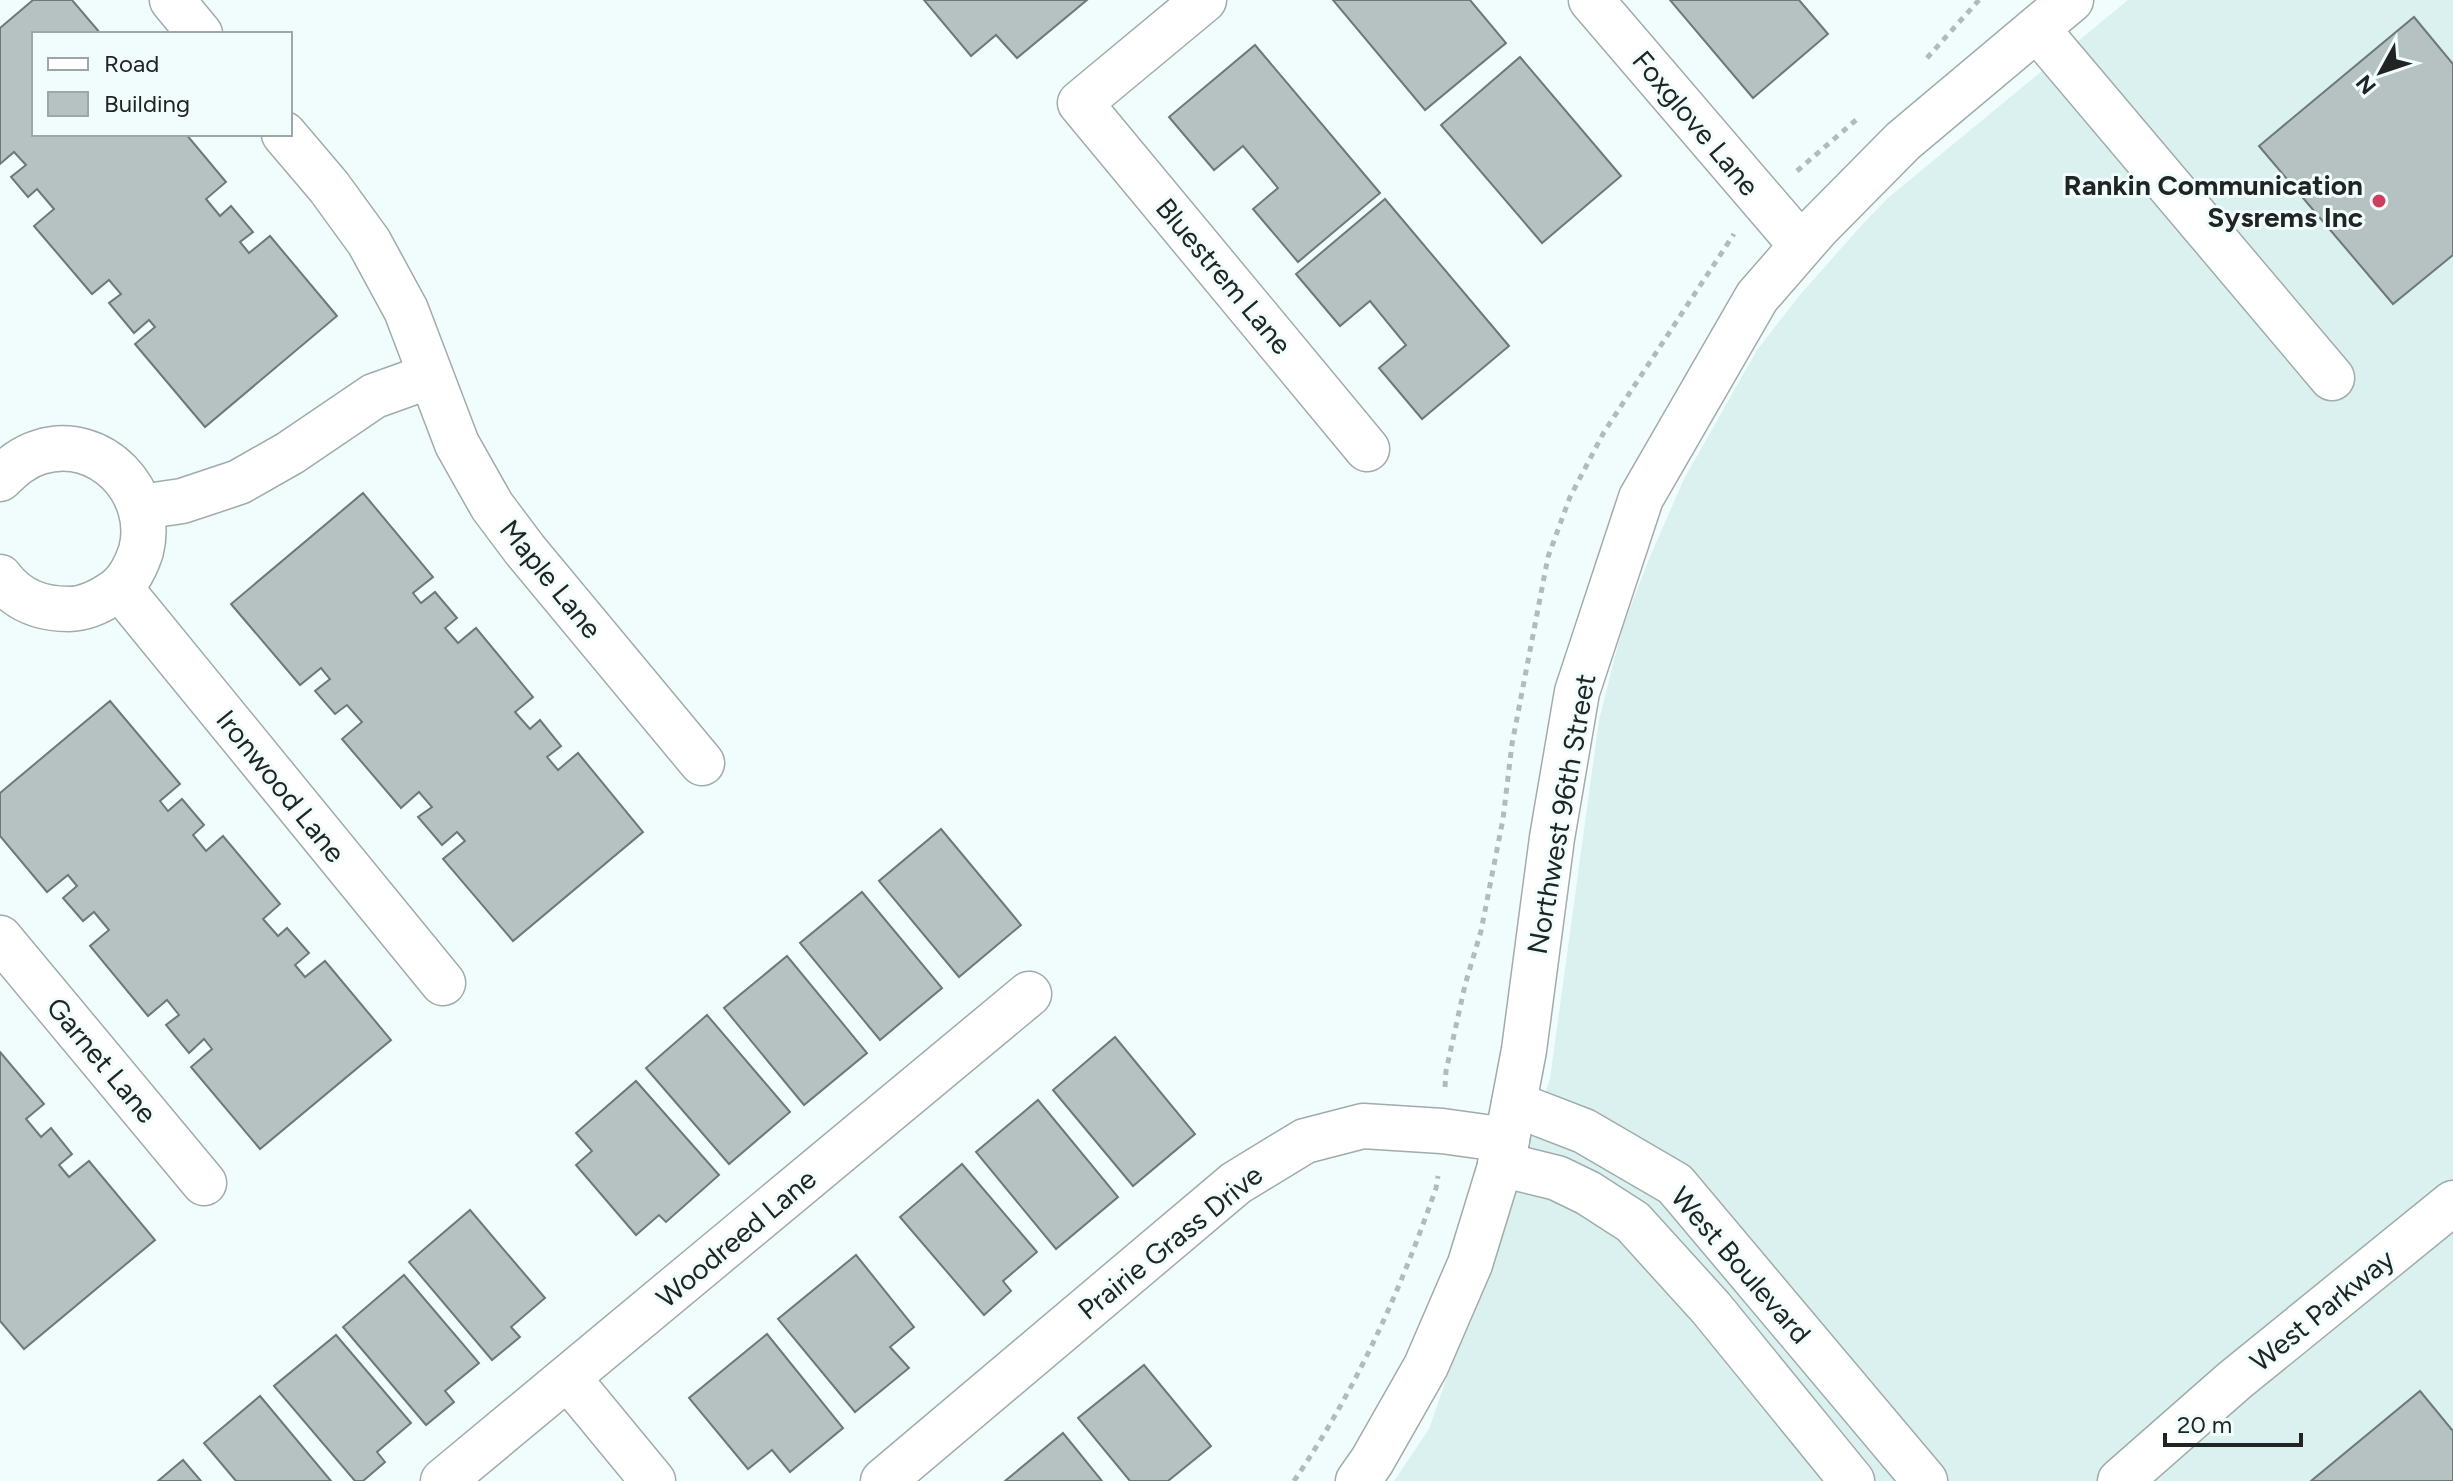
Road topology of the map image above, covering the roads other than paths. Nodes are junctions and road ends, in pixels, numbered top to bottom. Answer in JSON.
{"nodes":[{"id":1,"x":172,"y":0,"type":"edge"},
{"id":2,"x":1204,"y":0,"type":"edge"},
{"id":3,"x":1591,"y":0,"type":"edge"},
{"id":4,"x":2071,"y":0,"type":"edge"},
{"id":5,"x":2037,"y":29,"type":"junction"},
{"id":6,"x":198,"y":32,"type":"edge"},
{"id":7,"x":286,"y":136,"type":"edge"},
{"id":8,"x":1801,"y":245,"type":"junction"},
{"id":9,"x":430,"y":376,"type":"junction"},
{"id":10,"x":2332,"y":378,"type":"dead end"},
{"id":11,"x":1367,"y":449,"type":"dead end"},
{"id":12,"x":6,"y":460,"type":"edge"},
{"id":13,"x":141,"y":507,"type":"junction"},
{"id":14,"x":3,"y":587,"type":"edge"},
{"id":15,"x":120,"y":588,"type":"junction"},
{"id":16,"x":702,"y":763,"type":"dead end"},
{"id":17,"x":0,"y":938,"type":"edge"},
{"id":18,"x":443,"y":983,"type":"dead end"},
{"id":19,"x":1029,"y":994,"type":"dead end"},
{"id":20,"x":1507,"y":1136,"type":"junction"},
{"id":21,"x":204,"y":1183,"type":"dead end"},
{"id":22,"x":2453,"y":1203,"type":"edge"},
{"id":23,"x":568,"y":1378,"type":"junction"},
{"id":24,"x":2140,"y":1475,"type":"edge"},
{"id":25,"x":443,"y":1481,"type":"edge"},
{"id":26,"x":653,"y":1481,"type":"edge"},
{"id":27,"x":883,"y":1481,"type":"edge"},
{"id":28,"x":1358,"y":1481,"type":"edge"},
{"id":29,"x":1852,"y":1481,"type":"edge"},
{"id":30,"x":1925,"y":1481,"type":"edge"}],
"edges":[{"from":1,"to":6,"type":"street"},
{"from":2,"to":11,"type":"street","name":"Bluestrem Lane"},
{"from":3,"to":8,"type":"street","name":"Foxglove Lane"},
{"from":4,"to":5,"type":"street","name":"Northwest 96th Street"},
{"from":5,"to":8,"type":"street","name":"Northwest 96th Street"},
{"from":5,"to":10,"type":"street"},
{"from":7,"to":9,"type":"street","name":"Maple Lane"},
{"from":8,"to":20,"type":"street","name":"Northwest 96th Street"},
{"from":9,"to":13,"type":"street"},
{"from":9,"to":16,"type":"street","name":"Maple Lane"},
{"from":12,"to":13,"type":"street"},
{"from":13,"to":15,"type":"street"},
{"from":14,"to":15,"type":"street"},
{"from":15,"to":18,"type":"street","name":"Ironwood Lane"},
{"from":17,"to":21,"type":"street","name":"Garnet Lane"},
{"from":19,"to":23,"type":"street","name":"Woodreed Lane"},
{"from":20,"to":27,"type":"street","name":"Prairie Grass Drive"},
{"from":20,"to":28,"type":"street","name":"Northwest 96th Street"},
{"from":20,"to":29,"type":"street","name":"West Boulevard"},
{"from":20,"to":30,"type":"street","name":"West Boulevard"},
{"from":22,"to":24,"type":"street","name":"West Parkway"},
{"from":23,"to":25,"type":"street","name":"Woodreed Lane"},
{"from":23,"to":26,"type":"street"}]}
